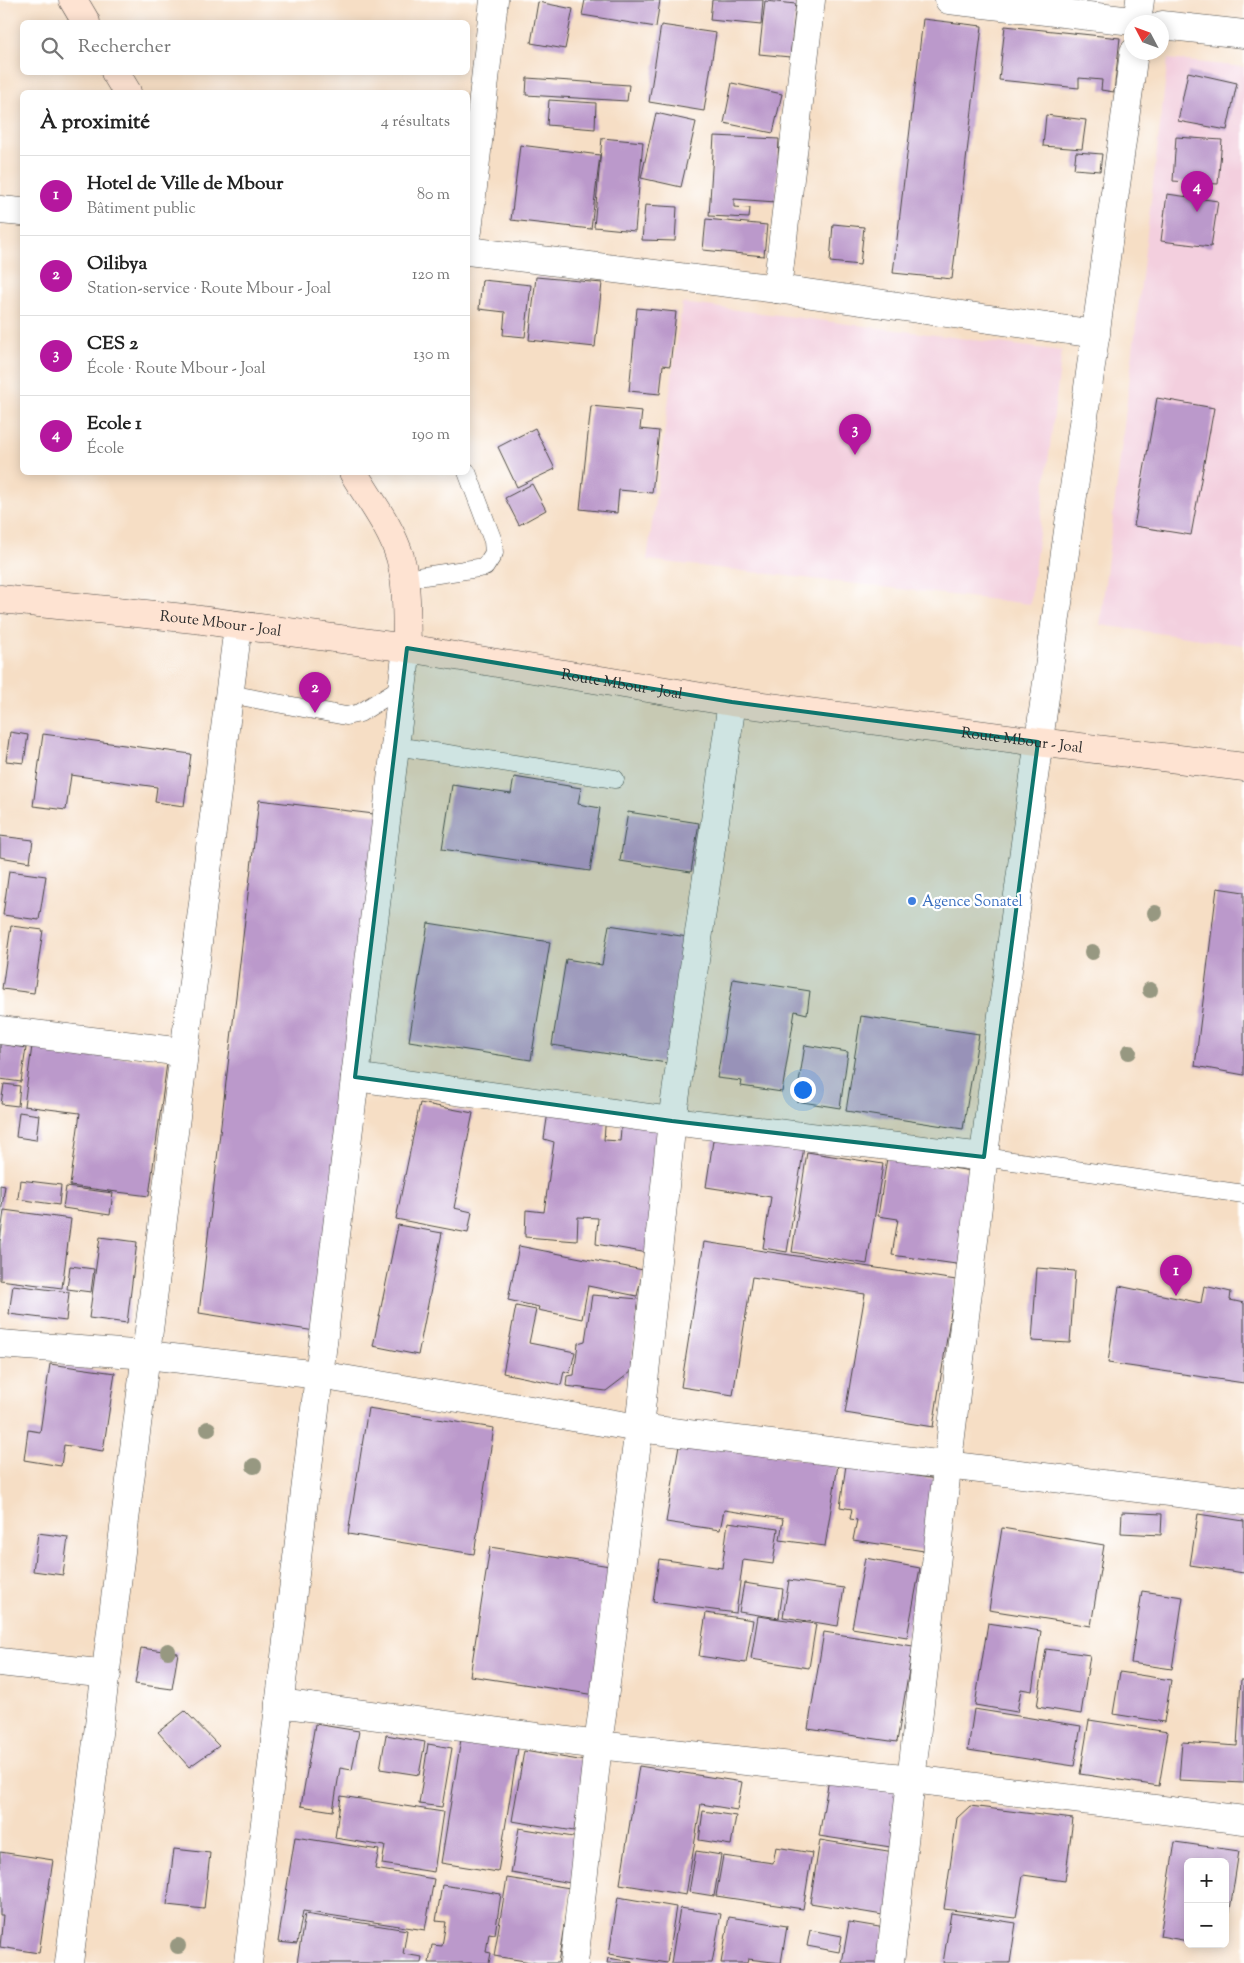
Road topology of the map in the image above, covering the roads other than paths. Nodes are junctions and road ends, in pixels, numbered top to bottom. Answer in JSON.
{"nodes":[{"id":1,"x":72,"y":0,"type":"edge"},
{"id":2,"x":494,"y":0,"type":"edge"},
{"id":3,"x":811,"y":0,"type":"edge"},
{"id":4,"x":949,"y":0,"type":"edge"},
{"id":5,"x":1140,"y":0,"type":"edge"},
{"id":6,"x":1139,"y":15,"type":"edge"},
{"id":7,"x":85,"y":20,"type":"edge"},
{"id":8,"x":1124,"y":20,"type":"edge"},
{"id":9,"x":1169,"y":26,"type":"edge"},
{"id":10,"x":1244,"y":34,"type":"edge"},
{"id":11,"x":1133,"y":60,"type":"edge"},
{"id":12,"x":117,"y":75,"type":"edge"},
{"id":13,"x":126,"y":90,"type":"edge"},
{"id":14,"x":0,"y":210,"type":"edge"},
{"id":15,"x":20,"y":212,"type":"edge"},
{"id":16,"x":470,"y":213,"type":"edge"},
{"id":17,"x":470,"y":251,"type":"edge"},
{"id":18,"x":777,"y":289,"type":"junction"},
{"id":19,"x":1096,"y":334,"type":"junction"},
{"id":20,"x":355,"y":475,"type":"edge"},
{"id":21,"x":468,"y":475,"type":"edge"},
{"id":22,"x":404,"y":579,"type":"junction"},
{"id":23,"x":0,"y":599,"type":"edge"},
{"id":24,"x":238,"y":626,"type":"junction"},
{"id":25,"x":408,"y":648,"type":"junction"},
{"id":26,"x":403,"y":686,"type":"junction"},
{"id":27,"x":229,"y":694,"type":"junction"},
{"id":28,"x":732,"y":702,"type":"junction"},
{"id":29,"x":1038,"y":742,"type":"junction"},
{"id":30,"x":396,"y":746,"type":"junction"},
{"id":31,"x":1244,"y":767,"type":"edge"},
{"id":32,"x":614,"y":779,"type":"dead end"},
{"id":33,"x":0,"y":1030,"type":"edge"},
{"id":34,"x":183,"y":1052,"type":"junction"},
{"id":35,"x":355,"y":1078,"type":"junction"},
{"id":36,"x":672,"y":1121,"type":"junction"},
{"id":37,"x":984,"y":1157,"type":"junction"},
{"id":38,"x":1244,"y":1194,"type":"edge"},
{"id":39,"x":0,"y":1344,"type":"edge"},
{"id":40,"x":147,"y":1355,"type":"junction"},
{"id":41,"x":320,"y":1375,"type":"junction"},
{"id":42,"x":639,"y":1428,"type":"junction"},
{"id":43,"x":948,"y":1464,"type":"junction"},
{"id":44,"x":1244,"y":1501,"type":"edge"},
{"id":45,"x":0,"y":1662,"type":"edge"},
{"id":46,"x":106,"y":1674,"type":"junction"},
{"id":47,"x":279,"y":1703,"type":"junction"},
{"id":48,"x":598,"y":1745,"type":"junction"},
{"id":49,"x":912,"y":1779,"type":"junction"},
{"id":50,"x":1244,"y":1820,"type":"edge"},
{"id":51,"x":69,"y":1963,"type":"edge"},
{"id":52,"x":248,"y":1963,"type":"edge"},
{"id":53,"x":574,"y":1963,"type":"edge"},
{"id":54,"x":890,"y":1963,"type":"edge"}],
"edges":[{"from":1,"to":7,"type":"main road"},
{"from":2,"to":16,"type":"street"},
{"from":3,"to":18,"type":"street"},
{"from":4,"to":8,"type":"street"},
{"from":5,"to":6,"type":"street"},
{"from":9,"to":10,"type":"street"},
{"from":11,"to":19,"type":"street"},
{"from":12,"to":13,"type":"main road"},
{"from":14,"to":15,"type":"street"},
{"from":17,"to":18,"type":"street"},
{"from":18,"to":19,"type":"street"},
{"from":19,"to":29,"type":"street"},
{"from":20,"to":22,"type":"main road"},
{"from":21,"to":22,"type":"lane"},
{"from":22,"to":25,"type":"main road"},
{"from":23,"to":24,"type":"main road","name":"Route Mbour - Joal"},
{"from":24,"to":25,"type":"main road","name":"Route Mbour - Joal"},
{"from":24,"to":27,"type":"street"},
{"from":25,"to":26,"type":"street"},
{"from":25,"to":28,"type":"main road","name":"Route Mbour - Joal"},
{"from":26,"to":27,"type":"lane"},
{"from":26,"to":30,"type":"street"},
{"from":27,"to":34,"type":"street"},
{"from":28,"to":29,"type":"main road","name":"Route Mbour - Joal"},
{"from":28,"to":36,"type":"street"},
{"from":29,"to":31,"type":"main road","name":"Route Mbour - Joal"},
{"from":29,"to":37,"type":"street"},
{"from":30,"to":32,"type":"lane"},
{"from":30,"to":35,"type":"street"},
{"from":33,"to":34,"type":"street"},
{"from":34,"to":40,"type":"street"},
{"from":35,"to":36,"type":"street"},
{"from":35,"to":41,"type":"street"},
{"from":36,"to":37,"type":"street"},
{"from":36,"to":42,"type":"street"},
{"from":37,"to":38,"type":"lane"},
{"from":37,"to":43,"type":"street"},
{"from":39,"to":40,"type":"street"},
{"from":40,"to":41,"type":"street"},
{"from":40,"to":46,"type":"street"},
{"from":41,"to":42,"type":"street"},
{"from":41,"to":47,"type":"street"},
{"from":42,"to":43,"type":"street"},
{"from":42,"to":48,"type":"street"},
{"from":43,"to":44,"type":"street"},
{"from":43,"to":49,"type":"street"},
{"from":45,"to":46,"type":"street"},
{"from":46,"to":51,"type":"street"},
{"from":47,"to":48,"type":"street"},
{"from":47,"to":52,"type":"street"},
{"from":48,"to":49,"type":"street"},
{"from":48,"to":53,"type":"street"},
{"from":49,"to":50,"type":"street"},
{"from":49,"to":54,"type":"street"}]}
